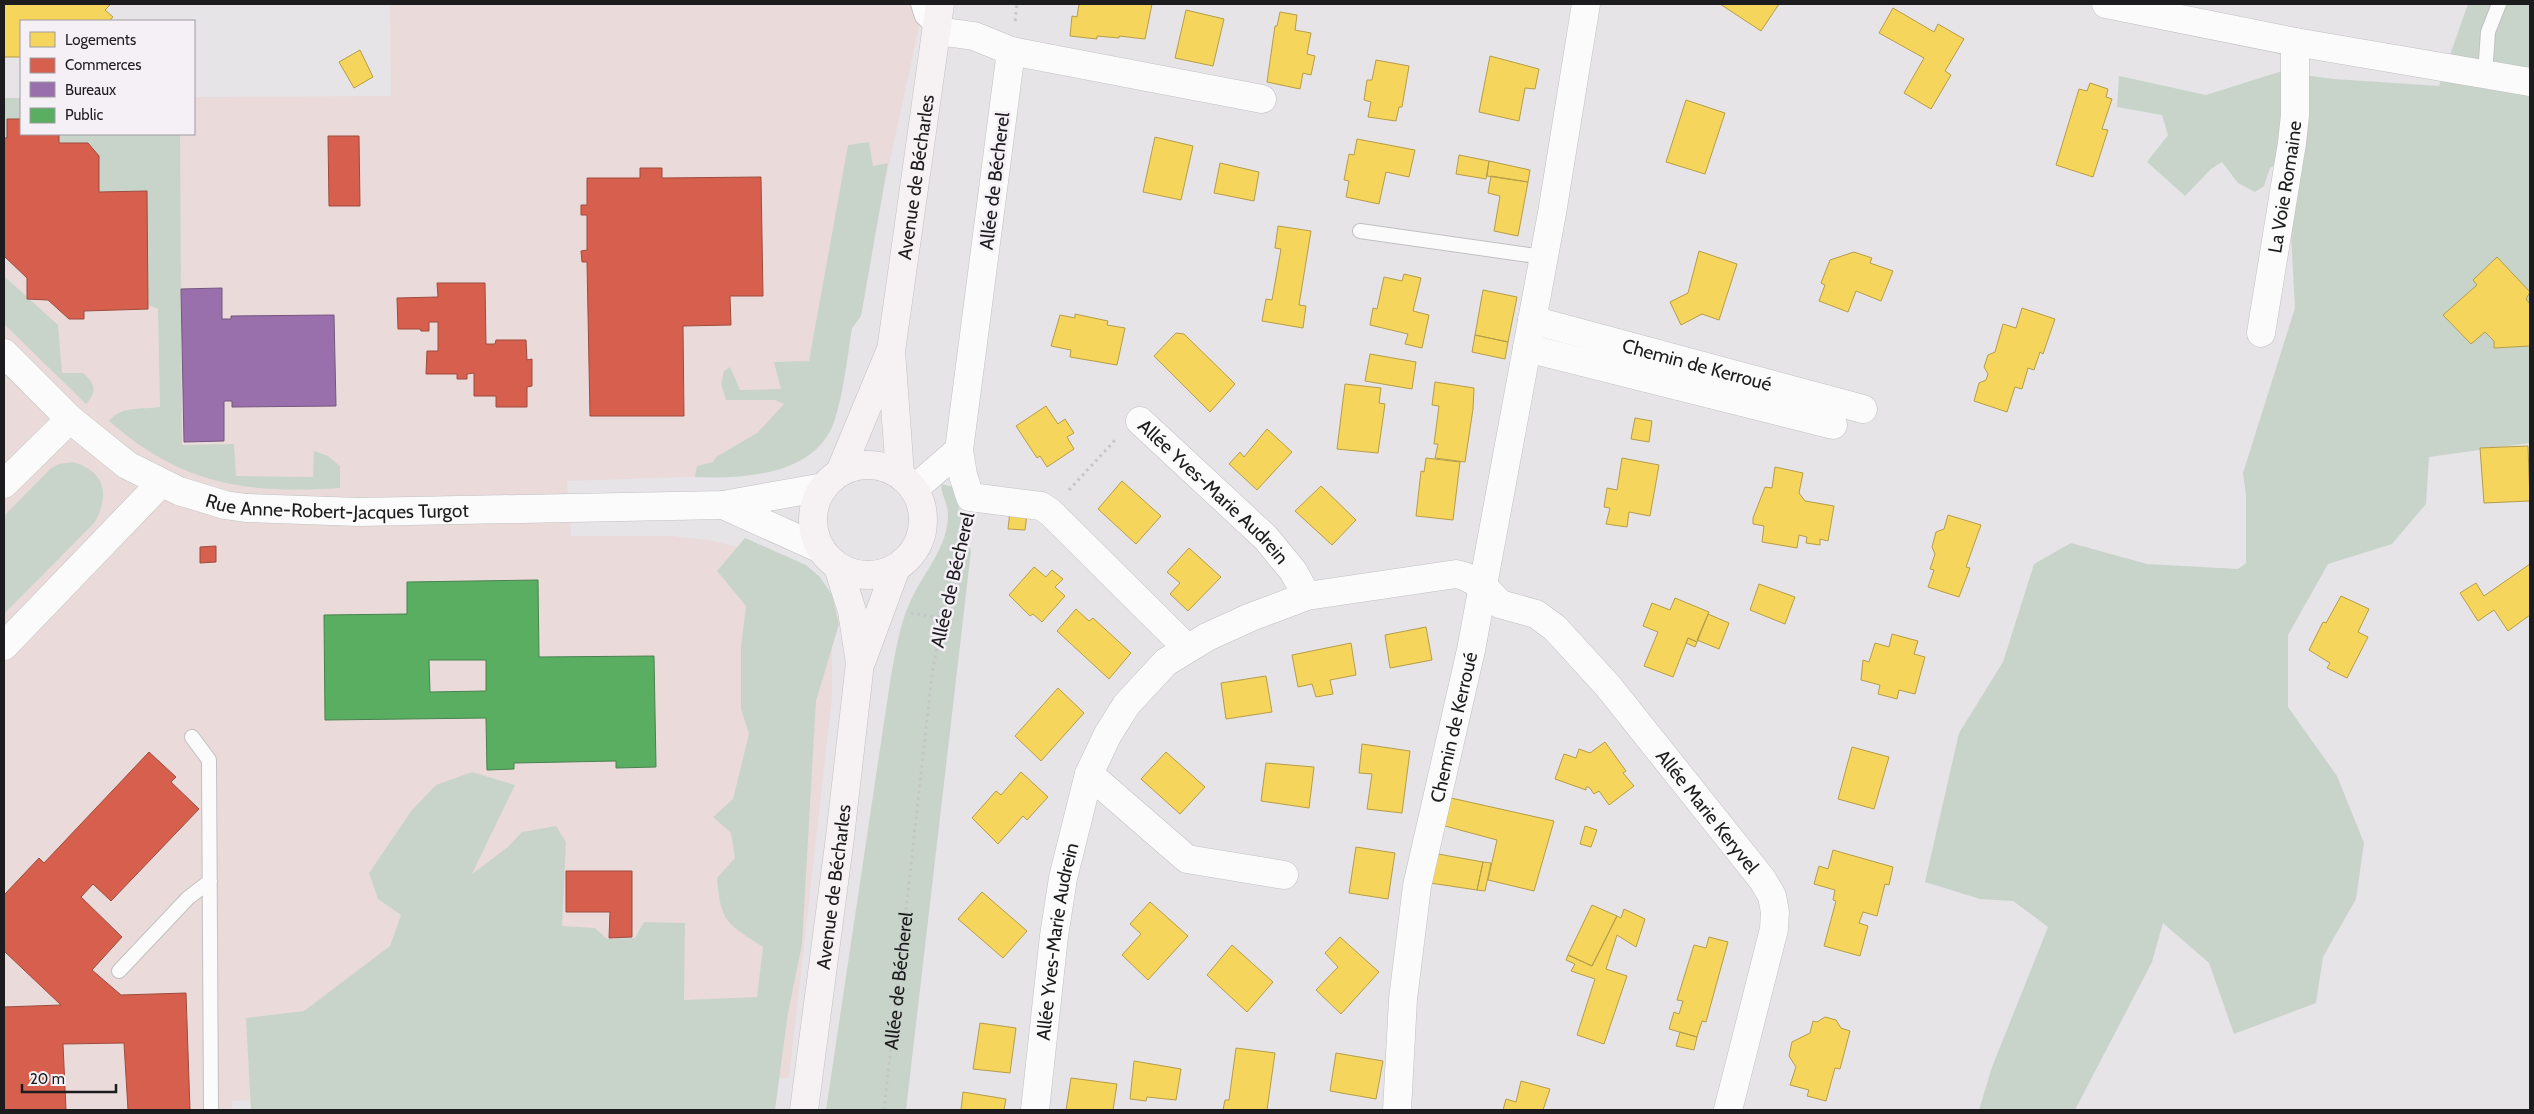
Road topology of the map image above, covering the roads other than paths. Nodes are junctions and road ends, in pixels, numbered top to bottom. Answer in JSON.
{"nodes":[{"id":1,"x":918,"y":4,"type":"edge"},
{"id":2,"x":940,"y":4,"type":"edge"},
{"id":3,"x":1586,"y":4,"type":"edge"},
{"id":4,"x":2106,"y":4,"type":"edge"},
{"id":5,"x":2499,"y":4,"type":"edge"},
{"id":6,"x":937,"y":31,"type":"junction"},
{"id":7,"x":2296,"y":42,"type":"junction"},
{"id":8,"x":1011,"y":51,"type":"junction"},
{"id":9,"x":2485,"y":74,"type":"junction"},
{"id":10,"x":2530,"y":82,"type":"edge"},
{"id":11,"x":1262,"y":100,"type":"dead end"},
{"id":12,"x":1360,"y":231,"type":"dead end"},
{"id":13,"x":1543,"y":258,"type":"junction"},
{"id":14,"x":1532,"y":320,"type":"junction"},
{"id":15,"x":2262,"y":333,"type":"dead end"},
{"id":16,"x":1527,"y":348,"type":"junction"},
{"id":17,"x":891,"y":350,"type":"junction"},
{"id":18,"x":4,"y":354,"type":"edge"},
{"id":19,"x":1863,"y":409,"type":"dead end"},
{"id":20,"x":70,"y":419,"type":"junction"},
{"id":21,"x":1140,"y":422,"type":"road end"},
{"id":22,"x":1833,"y":425,"type":"dead end"},
{"id":23,"x":959,"y":450,"type":"junction"},
{"id":24,"x":832,"y":480,"type":"junction"},
{"id":25,"x":907,"y":481,"type":"junction"},
{"id":26,"x":161,"y":483,"type":"junction"},
{"id":27,"x":4,"y":484,"type":"edge"},
{"id":28,"x":722,"y":505,"type":"junction"},
{"id":29,"x":830,"y":558,"type":"junction"},
{"id":30,"x":896,"y":568,"type":"junction"},
{"id":31,"x":1482,"y":586,"type":"junction"},
{"id":32,"x":1307,"y":596,"type":"junction"},
{"id":33,"x":4,"y":646,"type":"edge"},
{"id":34,"x":1187,"y":648,"type":"junction"},
{"id":35,"x":860,"y":664,"type":"junction"},
{"id":36,"x":192,"y":737,"type":"dead end"},
{"id":37,"x":1089,"y":774,"type":"junction"},
{"id":38,"x":1284,"y":875,"type":"dead end"},
{"id":39,"x":210,"y":881,"type":"junction"},
{"id":40,"x":119,"y":971,"type":"dead end"},
{"id":41,"x":211,"y":1110,"type":"edge"},
{"id":42,"x":804,"y":1110,"type":"edge"},
{"id":43,"x":1035,"y":1110,"type":"edge"},
{"id":44,"x":1397,"y":1110,"type":"edge"},
{"id":45,"x":1728,"y":1110,"type":"edge"}],
"edges":[{"from":1,"to":6,"type":"lane"},
{"from":2,"to":6,"type":"main road","name":"Avenue de Bécharles"},
{"from":3,"to":13,"type":"street","name":"Chemin de Kerroué"},
{"from":4,"to":7,"type":"street"},
{"from":5,"to":9,"type":"lane"},
{"from":6,"to":8,"type":"street"},
{"from":6,"to":17,"type":"main road","name":"Avenue de Bécharles"},
{"from":7,"to":9,"type":"street"},
{"from":7,"to":15,"type":"street","name":"La Voie Romaine"},
{"from":8,"to":11,"type":"street"},
{"from":8,"to":23,"type":"street","name":"Allée de Bécherel"},
{"from":9,"to":10,"type":"street"},
{"from":12,"to":13,"type":"lane"},
{"from":13,"to":14,"type":"street","name":"Chemin de Kerroué"},
{"from":14,"to":16,"type":"street","name":"Chemin de Kerroué"},
{"from":14,"to":19,"type":"street","name":"Chemin de Kerroué"},
{"from":16,"to":22,"type":"street","name":"Chemin de Kerroué"},
{"from":16,"to":31,"type":"street","name":"Chemin de Kerroué"},
{"from":17,"to":24,"type":"main road","name":"Avenue de Bécharles"},
{"from":17,"to":25,"type":"main road","name":"Avenue de Bécharles"},
{"from":18,"to":20,"type":"street","name":"Rue Anne-Robert-Jacques Turgot"},
{"from":20,"to":26,"type":"street","name":"Rue Anne-Robert-Jacques Turgot"},
{"from":20,"to":27,"type":"street"},
{"from":21,"to":32,"type":"street","name":"Allée Yves-Marie Audrein"},
{"from":23,"to":25,"type":"street"},
{"from":23,"to":34,"type":"street","name":"Allée de Bécherel"},
{"from":24,"to":25,"type":"main road"},
{"from":24,"to":28,"type":"street","name":"Rue Anne-Robert-Jacques Turgot"},
{"from":24,"to":29,"type":"main road"},
{"from":25,"to":30,"type":"main road"},
{"from":26,"to":28,"type":"street","name":"Rue Anne-Robert-Jacques Turgot"},
{"from":26,"to":33,"type":"street"},
{"from":28,"to":29,"type":"street","name":"Rue Anne-Robert-Jacques Turgot"},
{"from":29,"to":30,"type":"main road"},
{"from":29,"to":35,"type":"main road","name":"Avenue de Bécharles"},
{"from":30,"to":35,"type":"main road","name":"Avenue de Bécharles"},
{"from":31,"to":32,"type":"street","name":"Allée Yves-Marie Audrein"},
{"from":31,"to":44,"type":"street","name":"Chemin de Kerroué"},
{"from":31,"to":45,"type":"street","name":"Allée Marie Keryvel"},
{"from":32,"to":34,"type":"street","name":"Allée Yves-Marie Audrein"},
{"from":34,"to":37,"type":"street","name":"Allée Yves-Marie Audrein"},
{"from":35,"to":42,"type":"main road","name":"Avenue de Bécharles"},
{"from":36,"to":39,"type":"lane"},
{"from":37,"to":38,"type":"street"},
{"from":37,"to":43,"type":"street","name":"Allée Yves-Marie Audrein"},
{"from":39,"to":40,"type":"lane"},
{"from":39,"to":41,"type":"lane"}]}
